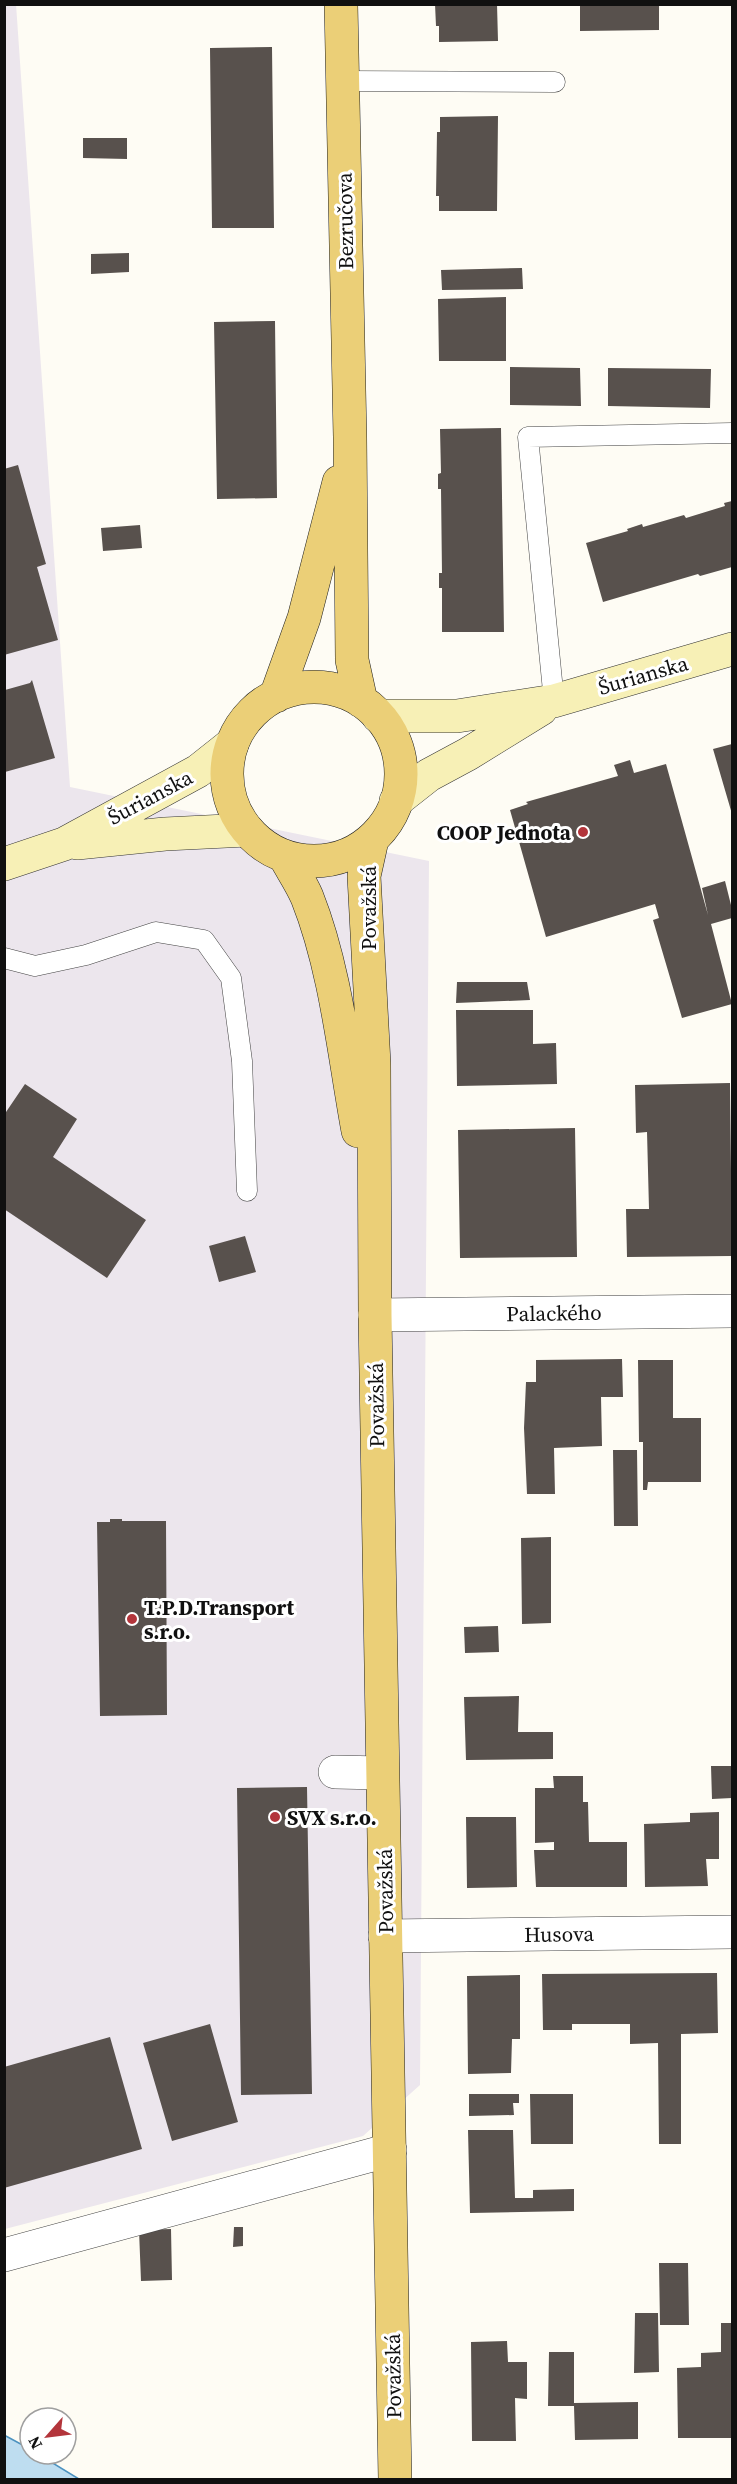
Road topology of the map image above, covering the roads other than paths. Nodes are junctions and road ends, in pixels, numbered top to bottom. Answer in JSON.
{"nodes":[{"id":1,"x":341,"y":4,"type":"edge"},
{"id":2,"x":342,"y":81,"type":"junction"},
{"id":3,"x":555,"y":82,"type":"dead end"},
{"id":4,"x":732,"y":433,"type":"edge"},
{"id":5,"x":350,"y":437,"type":"junction"},
{"id":6,"x":732,"y":650,"type":"edge"},
{"id":7,"x":276,"y":696,"type":"junction"},
{"id":8,"x":554,"y":701,"type":"junction"},
{"id":9,"x":369,"y":709,"type":"junction"},
{"id":10,"x":232,"y":744,"type":"junction"},
{"id":11,"x":396,"y":801,"type":"junction"},
{"id":12,"x":247,"y":830,"type":"junction"},
{"id":13,"x":372,"y":840,"type":"junction"},
{"id":14,"x":64,"y":844,"type":"junction"},
{"id":15,"x":285,"y":857,"type":"junction"},
{"id":16,"x":4,"y":864,"type":"edge"},
{"id":17,"x":4,"y":958,"type":"edge"},
{"id":18,"x":247,"y":1191,"type":"dead end"},
{"id":19,"x":373,"y":1194,"type":"junction"},
{"id":20,"x":732,"y":1311,"type":"edge"},
{"id":21,"x":375,"y":1315,"type":"junction"},
{"id":22,"x":335,"y":1772,"type":"dead end"},
{"id":23,"x":382,"y":1773,"type":"junction"},
{"id":24,"x":732,"y":1932,"type":"edge"},
{"id":25,"x":386,"y":1936,"type":"junction"},
{"id":26,"x":390,"y":2150,"type":"junction"},
{"id":27,"x":4,"y":2255,"type":"edge"},
{"id":28,"x":395,"y":2480,"type":"edge"}],
"edges":[{"from":1,"to":2,"type":"main road","name":"Bezručova"},
{"from":2,"to":3,"type":"lane"},
{"from":2,"to":5,"type":"main road","name":"Bezručova"},
{"from":4,"to":8,"type":"lane"},
{"from":5,"to":7,"type":"main road","name":"Bezručova"},
{"from":5,"to":9,"type":"main road","name":"Bezručova"},
{"from":6,"to":8,"type":"street","name":"Šurianska"},
{"from":7,"to":9,"type":"main road","name":"Bezručova"},
{"from":7,"to":10,"type":"main road","name":"Bezručova"},
{"from":8,"to":9,"type":"street","name":"Šurianska"},
{"from":8,"to":11,"type":"street","name":"Šurianska"},
{"from":9,"to":11,"type":"main road","name":"Bezručova"},
{"from":10,"to":12,"type":"main road","name":"Bezručova"},
{"from":10,"to":14,"type":"street","name":"Šurianska"},
{"from":11,"to":13,"type":"main road","name":"Bezručova"},
{"from":12,"to":14,"type":"street","name":"Šurianska"},
{"from":12,"to":15,"type":"main road","name":"Bezručova"},
{"from":13,"to":15,"type":"main road","name":"Bezručova"},
{"from":13,"to":19,"type":"main road","name":"Považská"},
{"from":14,"to":16,"type":"street","name":"Šurianska"},
{"from":15,"to":19,"type":"main road","name":"Považská"},
{"from":17,"to":18,"type":"lane"},
{"from":19,"to":21,"type":"main road","name":"Považská"},
{"from":20,"to":21,"type":"street","name":"Palackého"},
{"from":21,"to":23,"type":"main road","name":"Považská"},
{"from":22,"to":23,"type":"street"},
{"from":23,"to":25,"type":"main road","name":"Považská"},
{"from":24,"to":25,"type":"street","name":"Husova"},
{"from":25,"to":26,"type":"main road","name":"Považská"},
{"from":26,"to":27,"type":"street"},
{"from":26,"to":28,"type":"main road","name":"Považská"}]}
